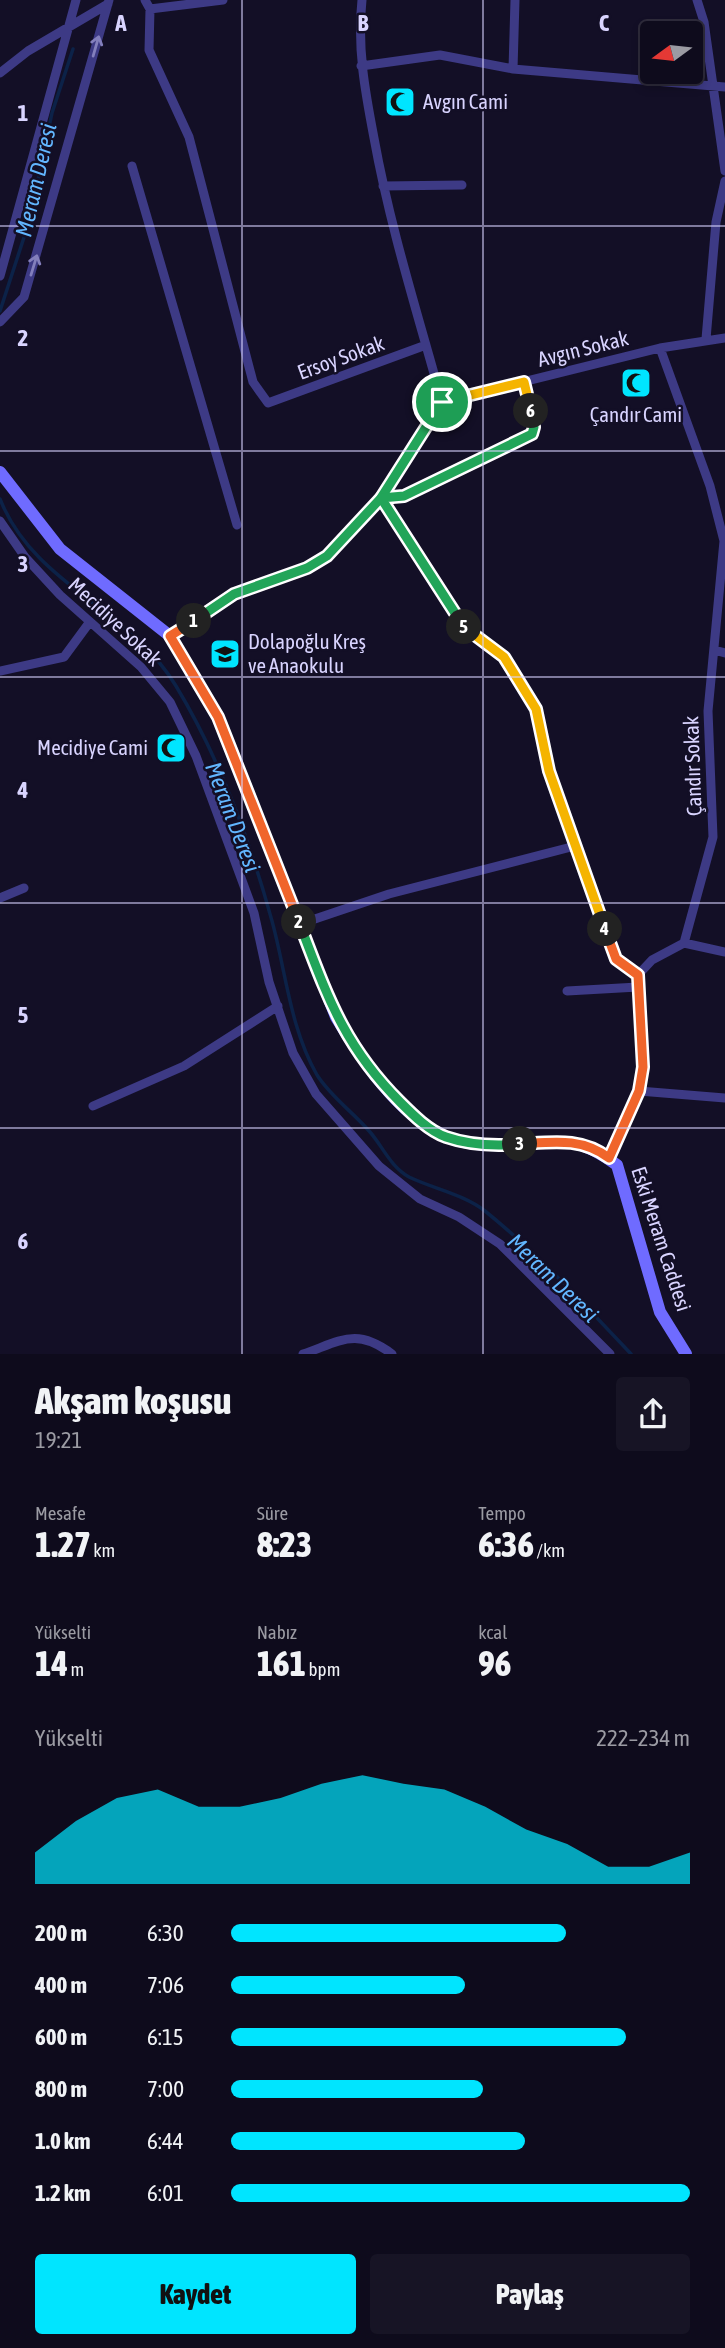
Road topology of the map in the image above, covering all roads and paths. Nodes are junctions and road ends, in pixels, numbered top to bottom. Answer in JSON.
{"nodes":[{"id":1,"x":76,"y":0,"type":"edge"},
{"id":2,"x":223,"y":0,"type":"edge"},
{"id":3,"x":362,"y":0,"type":"edge"},
{"id":4,"x":515,"y":0,"type":"edge"},
{"id":5,"x":697,"y":0,"type":"edge"},
{"id":6,"x":109,"y":2,"type":"edge"},
{"id":7,"x":148,"y":4,"type":"edge"},
{"id":8,"x":68,"y":28,"type":"junction"},
{"id":9,"x":361,"y":66,"type":"junction"},
{"id":10,"x":513,"y":69,"type":"junction"},
{"id":11,"x":0,"y":73,"type":"edge"},
{"id":12,"x":725,"y":87,"type":"edge"},
{"id":13,"x":714,"y":88,"type":"junction"},
{"id":14,"x":132,"y":166,"type":"dead end"},
{"id":15,"x":725,"y":171,"type":"edge"},
{"id":16,"x":725,"y":181,"type":"edge"},
{"id":17,"x":462,"y":184,"type":"dead end"},
{"id":18,"x":383,"y":186,"type":"junction"},
{"id":19,"x":0,"y":276,"type":"edge"},
{"id":20,"x":0,"y":322,"type":"edge"},
{"id":21,"x":725,"y":338,"type":"edge"},
{"id":22,"x":706,"y":339,"type":"junction"},
{"id":23,"x":426,"y":345,"type":"junction"},
{"id":24,"x":660,"y":348,"type":"junction"},
{"id":25,"x":524,"y":382,"type":"junction"},
{"id":26,"x":442,"y":402,"type":"junction"},
{"id":27,"x":1,"y":470,"type":"edge"},
{"id":28,"x":381,"y":498,"type":"junction"},
{"id":29,"x":0,"y":521,"type":"edge"},
{"id":30,"x":237,"y":525,"type":"dead end"},
{"id":31,"x":89,"y":623,"type":"junction"},
{"id":32,"x":170,"y":636,"type":"junction"},
{"id":33,"x":713,"y":650,"type":"junction"},
{"id":34,"x":725,"y":653,"type":"edge"},
{"id":35,"x":0,"y":671,"type":"edge"},
{"id":36,"x":575,"y":846,"type":"junction"},
{"id":37,"x":24,"y":888,"type":"dead end"},
{"id":38,"x":0,"y":898,"type":"edge"},
{"id":39,"x":300,"y":924,"type":"junction"},
{"id":40,"x":684,"y":943,"type":"junction"},
{"id":41,"x":725,"y":952,"type":"edge"},
{"id":42,"x":638,"y":975,"type":"junction"},
{"id":43,"x":638,"y":987,"type":"junction"},
{"id":44,"x":567,"y":991,"type":"dead end"},
{"id":45,"x":278,"y":1006,"type":"junction"},
{"id":46,"x":639,"y":1091,"type":"junction"},
{"id":47,"x":725,"y":1098,"type":"edge"},
{"id":48,"x":93,"y":1106,"type":"dead end"},
{"id":49,"x":609,"y":1158,"type":"junction"},
{"id":50,"x":303,"y":1354,"type":"edge"},
{"id":51,"x":392,"y":1354,"type":"edge"},
{"id":52,"x":610,"y":1354,"type":"edge"},
{"id":53,"x":686,"y":1354,"type":"edge"}],
"edges":[{"from":1,"to":8,"type":"street"},
{"from":2,"to":7,"type":"street"},
{"from":3,"to":9,"type":"street"},
{"from":4,"to":10,"type":"street"},
{"from":5,"to":13,"type":"street"},
{"from":6,"to":8,"type":"street"},
{"from":20,"to":6,"type":"street","one_way":true},
{"from":7,"to":23,"type":"street","name":"Ersoy Sokak"},
{"from":8,"to":11,"type":"street"},
{"from":8,"to":19,"type":"street"},
{"from":9,"to":10,"type":"street"},
{"from":9,"to":18,"type":"street"},
{"from":10,"to":13,"type":"street"},
{"from":12,"to":13,"type":"street"},
{"from":13,"to":15,"type":"street"},
{"from":14,"to":30,"type":"street"},
{"from":16,"to":22,"type":"street"},
{"from":17,"to":18,"type":"street"},
{"from":18,"to":23,"type":"street"},
{"from":21,"to":22,"type":"street","name":"Avgın Sokak"},
{"from":22,"to":24,"type":"street","name":"Avgın Sokak"},
{"from":23,"to":26,"type":"street"},
{"from":24,"to":25,"type":"street","name":"Avgın Sokak"},
{"from":24,"to":33,"type":"street","name":"Çandır Sokak"},
{"from":25,"to":26,"type":"street","name":"Avgın Sokak"},
{"from":25,"to":28,"type":"street"},
{"from":26,"to":28,"type":"street"},
{"from":27,"to":32,"type":"street","name":"Eski Meram Caddesi"},
{"from":28,"to":32,"type":"street"},
{"from":28,"to":36,"type":"street"},
{"from":29,"to":31,"type":"street","name":"Mecidiye Sokak"},
{"from":31,"to":35,"type":"street"},
{"from":31,"to":45,"type":"street","name":"Mecidiye Sokak"},
{"from":32,"to":39,"type":"street","name":"Eski Meram Caddesi"},
{"from":33,"to":34,"type":"street"},
{"from":33,"to":40,"type":"street","name":"Çandır Sokak"},
{"from":36,"to":39,"type":"street"},
{"from":36,"to":42,"type":"street"},
{"from":37,"to":38,"type":"street"},
{"from":39,"to":49,"type":"street","name":"Eski Meram Caddesi"},
{"from":40,"to":41,"type":"street"},
{"from":40,"to":42,"type":"street"},
{"from":42,"to":43,"type":"street"},
{"from":43,"to":44,"type":"street"},
{"from":43,"to":46,"type":"street"},
{"from":45,"to":48,"type":"street"},
{"from":45,"to":52,"type":"street","name":"Mecidiye Sokak"},
{"from":46,"to":47,"type":"street"},
{"from":46,"to":49,"type":"street"},
{"from":49,"to":53,"type":"street","name":"Eski Meram Caddesi"},
{"from":50,"to":51,"type":"street"}]}
